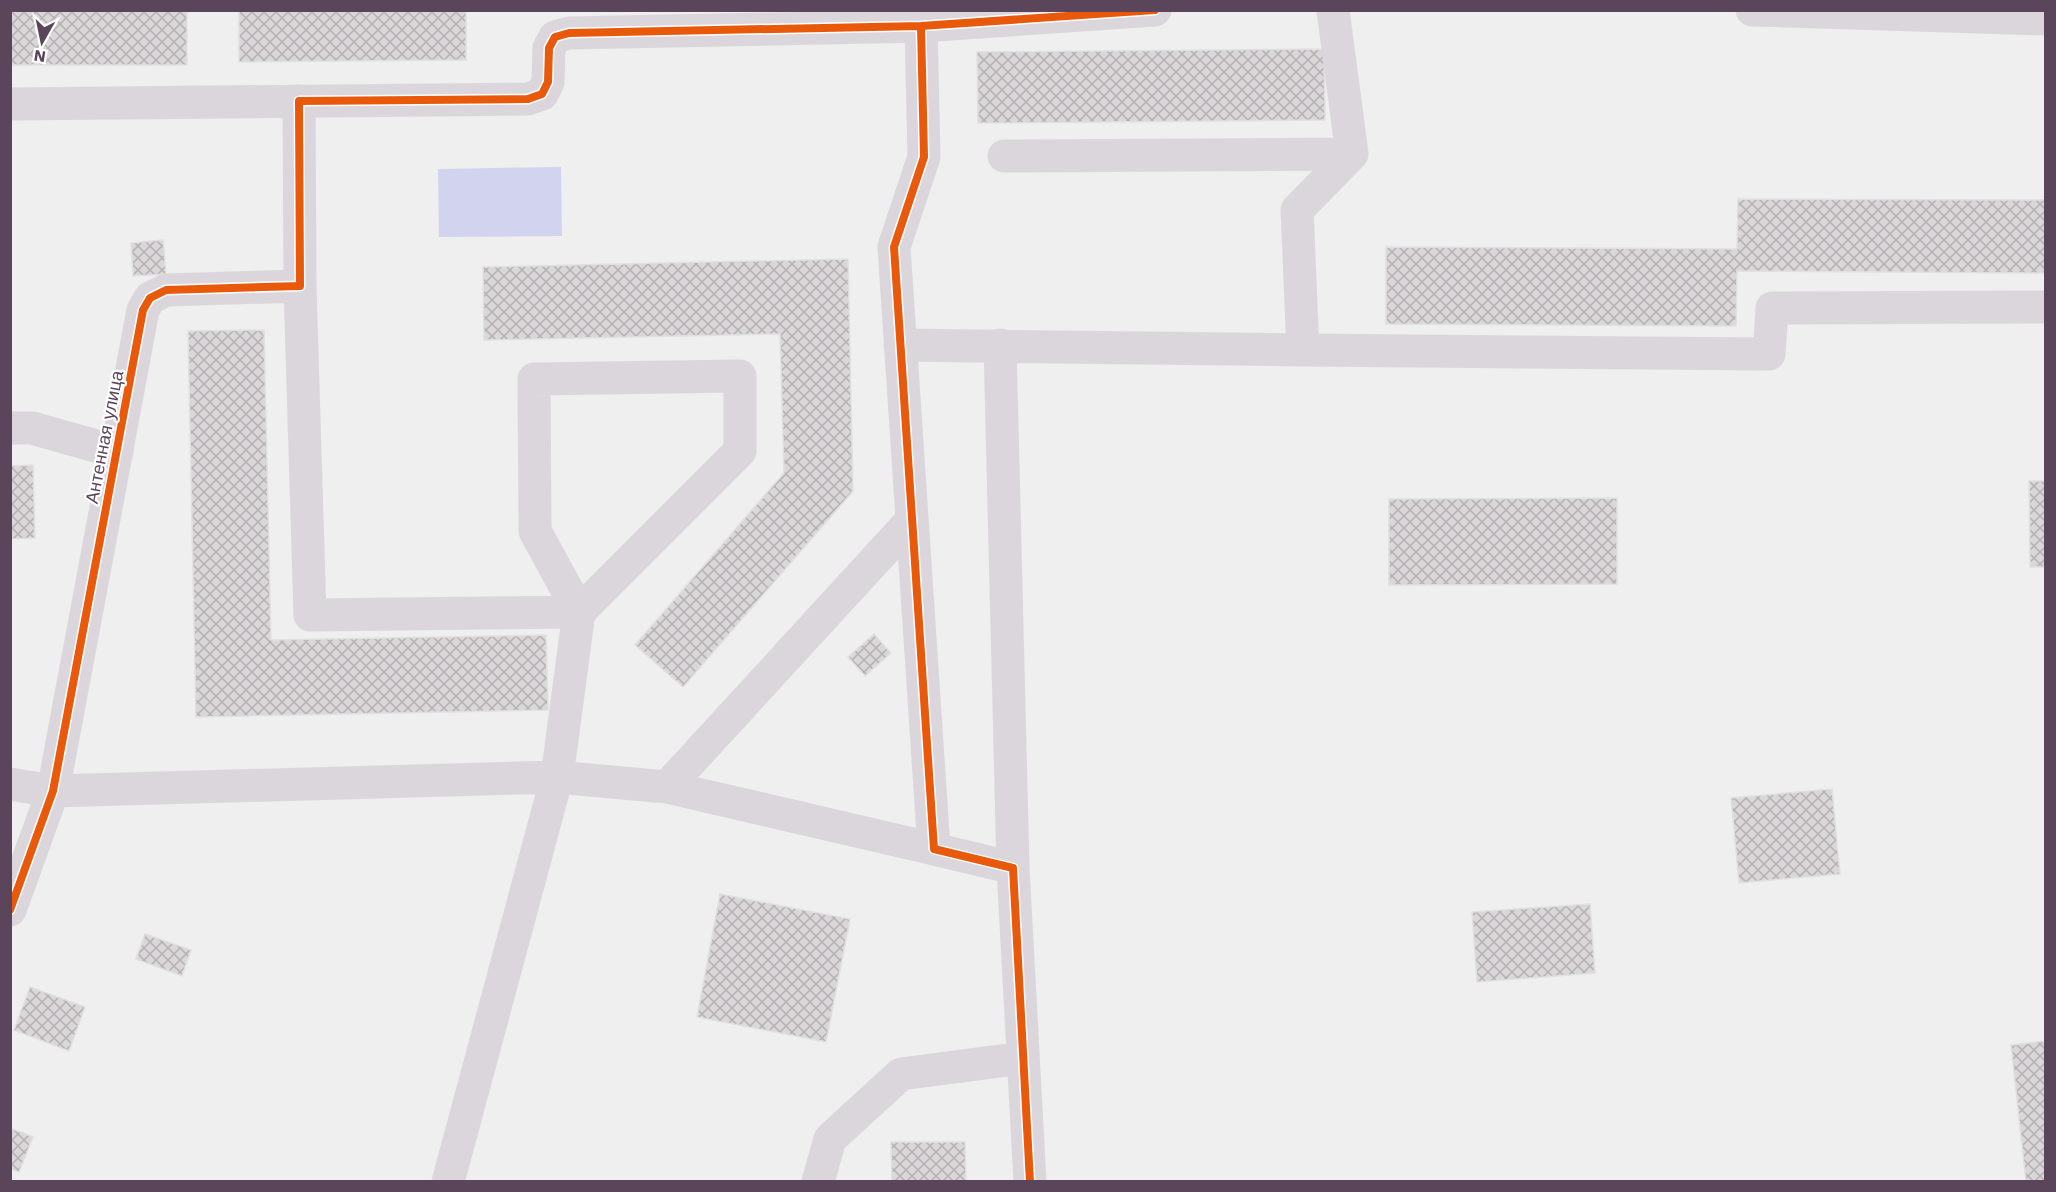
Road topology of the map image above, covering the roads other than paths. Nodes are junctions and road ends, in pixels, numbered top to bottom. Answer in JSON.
{"nodes":[{"id":1,"x":1155,"y":10,"type":"edge"},
{"id":2,"x":1333,"y":10,"type":"edge"},
{"id":3,"x":1752,"y":10,"type":"edge"},
{"id":4,"x":2046,"y":19,"type":"edge"},
{"id":5,"x":921,"y":26,"type":"junction"},
{"id":6,"x":299,"y":101,"type":"junction"},
{"id":7,"x":10,"y":104,"type":"edge"},
{"id":8,"x":1352,"y":154,"type":"junction"},
{"id":9,"x":1004,"y":156,"type":"dead end"},
{"id":10,"x":300,"y":286,"type":"junction"},
{"id":11,"x":2046,"y":307,"type":"edge"},
{"id":12,"x":900,"y":345,"type":"junction"},
{"id":13,"x":1000,"y":345,"type":"junction"},
{"id":14,"x":1303,"y":350,"type":"junction"},
{"id":15,"x":10,"y":428,"type":"edge"},
{"id":16,"x":117,"y":452,"type":"junction"},
{"id":17,"x":912,"y":520,"type":"junction"},
{"id":18,"x":579,"y":612,"type":"junction"},
{"id":19,"x":557,"y":777,"type":"junction"},
{"id":20,"x":10,"y":784,"type":"edge"},
{"id":21,"x":667,"y":787,"type":"junction"},
{"id":22,"x":53,"y":791,"type":"junction"},
{"id":23,"x":934,"y":849,"type":"junction"},
{"id":24,"x":1012,"y":868,"type":"junction"},
{"id":25,"x":10,"y":910,"type":"edge"},
{"id":26,"x":1023,"y":1058,"type":"junction"},
{"id":27,"x":448,"y":1182,"type":"edge"},
{"id":28,"x":818,"y":1182,"type":"edge"},
{"id":29,"x":1030,"y":1182,"type":"edge"}],
"edges":[{"from":1,"to":5,"type":"street"},
{"from":2,"to":8,"type":"street"},
{"from":3,"to":4,"type":"street"},
{"from":5,"to":6,"type":"street"},
{"from":5,"to":12,"type":"street"},
{"from":6,"to":7,"type":"street"},
{"from":6,"to":10,"type":"street"},
{"from":8,"to":9,"type":"street"},
{"from":8,"to":14,"type":"street"},
{"from":10,"to":16,"type":"street","name":"Антенная улица"},
{"from":10,"to":18,"type":"street"},
{"from":11,"to":14,"type":"street"},
{"from":12,"to":13,"type":"street"},
{"from":12,"to":17,"type":"street"},
{"from":13,"to":14,"type":"street"},
{"from":13,"to":24,"type":"street"},
{"from":15,"to":16,"type":"street"},
{"from":16,"to":22,"type":"street","name":"Антенная улица"},
{"from":17,"to":21,"type":"street"},
{"from":17,"to":23,"type":"street"},
{"from":18,"to":18,"type":"street"},
{"from":18,"to":19,"type":"street"},
{"from":19,"to":21,"type":"street"},
{"from":19,"to":22,"type":"street"},
{"from":19,"to":27,"type":"street"},
{"from":20,"to":22,"type":"street"},
{"from":21,"to":23,"type":"street"},
{"from":22,"to":25,"type":"street","name":"Антенная улица"},
{"from":23,"to":24,"type":"street"},
{"from":24,"to":26,"type":"street"},
{"from":26,"to":28,"type":"street"},
{"from":26,"to":29,"type":"street"}]}
